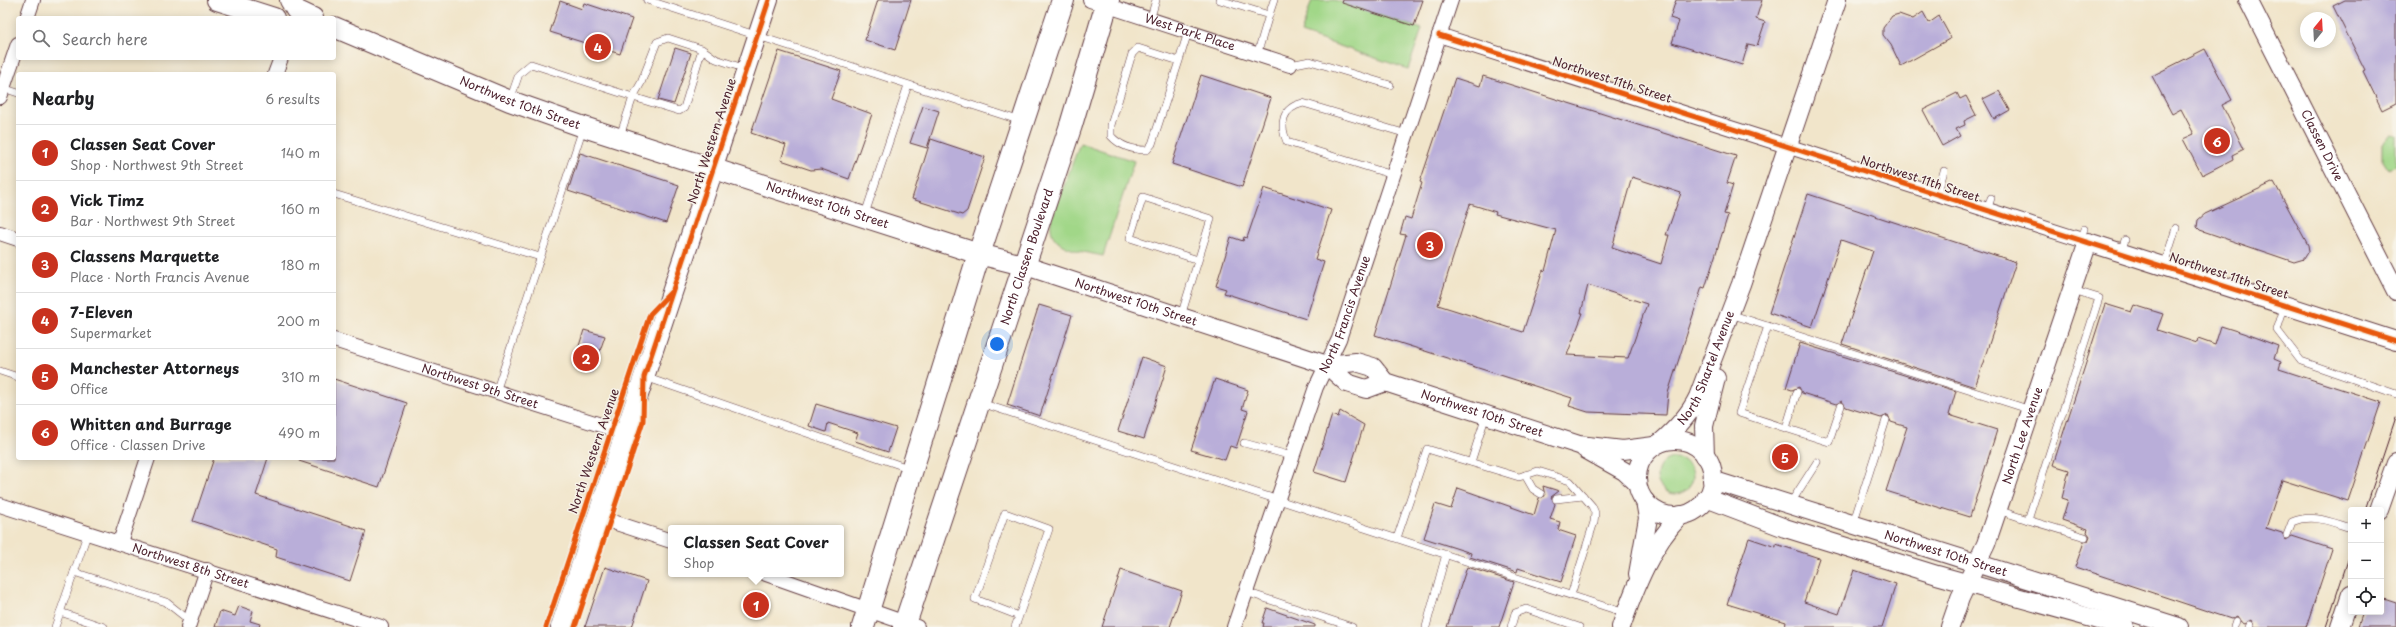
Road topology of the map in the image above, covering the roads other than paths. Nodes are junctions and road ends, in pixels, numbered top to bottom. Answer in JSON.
{"nodes":[{"id":1,"x":33,"y":0,"type":"edge"},
{"id":2,"x":217,"y":0,"type":"edge"},
{"id":3,"x":647,"y":0,"type":"edge"},
{"id":4,"x":769,"y":0,"type":"edge"},
{"id":5,"x":1063,"y":0,"type":"edge"},
{"id":6,"x":1156,"y":0,"type":"edge"},
{"id":7,"x":1220,"y":0,"type":"edge"},
{"id":8,"x":1274,"y":0,"type":"edge"},
{"id":9,"x":1451,"y":0,"type":"edge"},
{"id":10,"x":1837,"y":0,"type":"edge"},
{"id":11,"x":2248,"y":0,"type":"edge"},
{"id":12,"x":1101,"y":2,"type":"edge"},
{"id":13,"x":298,"y":9,"type":"edge"},
{"id":14,"x":1269,"y":15,"type":"junction"},
{"id":15,"x":28,"y":16,"type":"edge"},
{"id":16,"x":269,"y":16,"type":"edge"},
{"id":17,"x":280,"y":16,"type":"edge"},
{"id":18,"x":1150,"y":20,"type":"junction"},
{"id":19,"x":336,"y":28,"type":"edge"},
{"id":20,"x":1188,"y":32,"type":"junction"},
{"id":21,"x":1439,"y":35,"type":"junction"},
{"id":22,"x":757,"y":36,"type":"junction"},
{"id":23,"x":702,"y":49,"type":"junction"},
{"id":24,"x":16,"y":50,"type":"edge"},
{"id":25,"x":1257,"y":55,"type":"junction"},
{"id":26,"x":280,"y":60,"type":"edge"},
{"id":27,"x":1179,"y":61,"type":"junction"},
{"id":28,"x":1290,"y":65,"type":"joint"},
{"id":29,"x":746,"y":69,"type":"junction"},
{"id":30,"x":276,"y":72,"type":"edge"},
{"id":31,"x":908,"y":85,"type":"junction"},
{"id":32,"x":1390,"y":85,"type":"dead end"},
{"id":33,"x":2,"y":93,"type":"edge"},
{"id":34,"x":16,"y":93,"type":"edge"},
{"id":35,"x":633,"y":97,"type":"junction"},
{"id":36,"x":510,"y":100,"type":"junction"},
{"id":37,"x":1022,"y":122,"type":"junction"},
{"id":38,"x":584,"y":127,"type":"junction"},
{"id":39,"x":1406,"y":134,"type":"junction"},
{"id":40,"x":619,"y":139,"type":"junction"},
{"id":41,"x":1788,"y":147,"type":"junction"},
{"id":42,"x":713,"y":169,"type":"junction"},
{"id":43,"x":1944,"y":171,"type":"dead end"},
{"id":44,"x":1393,"y":175,"type":"junction"},
{"id":45,"x":336,"y":195,"type":"edge"},
{"id":46,"x":1936,"y":195,"type":"junction"},
{"id":47,"x":864,"y":217,"type":"junction"},
{"id":48,"x":2176,"y":228,"type":"dead end"},
{"id":49,"x":0,"y":233,"type":"edge"},
{"id":50,"x":2084,"y":237,"type":"junction"},
{"id":51,"x":16,"y":238,"type":"edge"},
{"id":52,"x":979,"y":254,"type":"junction"},
{"id":53,"x":540,"y":258,"type":"junction"},
{"id":54,"x":1198,"y":260,"type":"junction"},
{"id":55,"x":1023,"y":265,"type":"junction"},
{"id":56,"x":2164,"y":266,"type":"junction"},
{"id":57,"x":1742,"y":284,"type":"junction"},
{"id":58,"x":2072,"y":290,"type":"junction"},
{"id":59,"x":2396,"y":291,"type":"edge"},
{"id":60,"x":2285,"y":305,"type":"junction"},
{"id":61,"x":1733,"y":315,"type":"junction"},
{"id":62,"x":1180,"y":318,"type":"junction"},
{"id":63,"x":1768,"y":326,"type":"junction"},
{"id":64,"x":2396,"y":340,"type":"edge"},
{"id":65,"x":336,"y":341,"type":"edge"},
{"id":66,"x":1326,"y":365,"type":"junction"},
{"id":67,"x":0,"y":371,"type":"edge"},
{"id":68,"x":16,"y":376,"type":"edge"},
{"id":69,"x":644,"y":377,"type":"junction"},
{"id":70,"x":496,"y":392,"type":"junction"},
{"id":71,"x":1797,"y":392,"type":"dead end"},
{"id":72,"x":2396,"y":394,"type":"edge"},
{"id":73,"x":979,"y":402,"type":"junction"},
{"id":74,"x":1841,"y":406,"type":"dead end"},
{"id":75,"x":2031,"y":410,"type":"junction"},
{"id":76,"x":1486,"y":415,"type":"junction"},
{"id":77,"x":1886,"y":420,"type":"dead end"},
{"id":78,"x":1786,"y":428,"type":"junction"},
{"id":79,"x":626,"y":433,"type":"junction"},
{"id":80,"x":1244,"y":443,"type":"dead end"},
{"id":81,"x":1579,"y":445,"type":"junction"},
{"id":82,"x":1657,"y":445,"type":"junction"},
{"id":83,"x":1292,"y":456,"type":"junction"},
{"id":84,"x":1705,"y":456,"type":"junction"},
{"id":85,"x":147,"y":460,"type":"edge"},
{"id":86,"x":1471,"y":462,"type":"junction"},
{"id":87,"x":1817,"y":462,"type":"dead end"},
{"id":88,"x":2396,"y":462,"type":"edge"},
{"id":89,"x":911,"y":469,"type":"junction"},
{"id":90,"x":1525,"y":475,"type":"junction"},
{"id":91,"x":1712,"y":480,"type":"junction"},
{"id":92,"x":1637,"y":483,"type":"junction"},
{"id":93,"x":1541,"y":494,"type":"dead end"},
{"id":94,"x":1583,"y":496,"type":"junction"},
{"id":95,"x":1706,"y":498,"type":"junction"},
{"id":96,"x":1278,"y":499,"type":"junction"},
{"id":97,"x":1556,"y":499,"type":"dead end"},
{"id":98,"x":1645,"y":501,"type":"junction"},
{"id":99,"x":1790,"y":504,"type":"junction"},
{"id":100,"x":0,"y":505,"type":"edge"},
{"id":101,"x":2381,"y":507,"type":"edge"},
{"id":102,"x":1998,"y":510,"type":"junction"},
{"id":103,"x":1681,"y":515,"type":"junction"},
{"id":104,"x":598,"y":516,"type":"junction"},
{"id":105,"x":2028,"y":520,"type":"junction"},
{"id":106,"x":1853,"y":524,"type":"junction"},
{"id":107,"x":2348,"y":527,"type":"edge"},
{"id":108,"x":88,"y":532,"type":"junction"},
{"id":109,"x":2287,"y":535,"type":"dead end"},
{"id":110,"x":2085,"y":537,"type":"dead end"},
{"id":111,"x":1397,"y":538,"type":"junction"},
{"id":112,"x":668,"y":540,"type":"edge"},
{"id":113,"x":120,"y":542,"type":"junction"},
{"id":114,"x":1446,"y":554,"type":"junction"},
{"id":115,"x":1977,"y":564,"type":"junction"},
{"id":116,"x":207,"y":570,"type":"junction"},
{"id":117,"x":74,"y":572,"type":"junction"},
{"id":118,"x":773,"y":577,"type":"edge"},
{"id":119,"x":1637,"y":581,"type":"junction"},
{"id":120,"x":1967,"y":583,"type":"junction"},
{"id":121,"x":1246,"y":592,"type":"junction"},
{"id":122,"x":1571,"y":595,"type":"junction"},
{"id":123,"x":2348,"y":603,"type":"edge"},
{"id":124,"x":60,"y":612,"type":"junction"},
{"id":125,"x":1019,"y":616,"type":"junction"},
{"id":126,"x":866,"y":618,"type":"edge"},
{"id":127,"x":1624,"y":620,"type":"edge"},
{"id":128,"x":189,"y":624,"type":"edge"},
{"id":129,"x":909,"y":626,"type":"edge"},
{"id":130,"x":55,"y":627,"type":"edge"},
{"id":131,"x":104,"y":627,"type":"edge"},
{"id":132,"x":381,"y":627,"type":"edge"},
{"id":133,"x":561,"y":627,"type":"edge"},
{"id":134,"x":1015,"y":627,"type":"edge"},
{"id":135,"x":1234,"y":627,"type":"edge"},
{"id":136,"x":1352,"y":627,"type":"edge"},
{"id":137,"x":1426,"y":627,"type":"edge"},
{"id":138,"x":1511,"y":627,"type":"edge"},
{"id":139,"x":1579,"y":627,"type":"edge"},
{"id":140,"x":1950,"y":627,"type":"edge"},
{"id":141,"x":2124,"y":627,"type":"edge"},
{"id":142,"x":2179,"y":627,"type":"edge"},
{"id":143,"x":2340,"y":627,"type":"edge"}],
"edges":[{"from":1,"to":15,"type":"street"},
{"from":2,"to":16,"type":"main road"},
{"from":3,"to":22,"type":"lane"},
{"from":4,"to":22,"type":"street","name":"North Western Avenue"},
{"from":5,"to":37,"type":"main road"},
{"from":6,"to":18,"type":"lane"},
{"from":7,"to":14,"type":"lane"},
{"from":8,"to":14,"type":"lane"},
{"from":9,"to":21,"type":"street","name":"North Francis Avenue"},
{"from":10,"to":41,"type":"street","name":"North Shartel Avenue"},
{"from":11,"to":59,"type":"street","name":"Classen Drive"},
{"from":12,"to":18,"type":"street","name":"West Park Place"},
{"from":12,"to":55,"type":"main road","name":"North Classen Boulevard"},
{"from":13,"to":17,"type":"main road"},
{"from":14,"to":25,"type":"lane"},
{"from":18,"to":20,"type":"street","name":"West Park Place"},
{"from":19,"to":36,"type":"main road","name":"Northwest 10th Street"},
{"from":20,"to":25,"type":"street","name":"West Park Place"},
{"from":20,"to":27,"type":"lane"},
{"from":21,"to":39,"type":"street","name":"North Francis Avenue"},
{"from":21,"to":41,"type":"street","name":"Northwest 11th Street"},
{"from":22,"to":29,"type":"street","name":"North Western Avenue"},
{"from":22,"to":31,"type":"lane"},
{"from":23,"to":29,"type":"lane"},
{"from":23,"to":35,"type":"lane"},
{"from":23,"to":35,"type":"lane"},
{"from":24,"to":33,"type":"street"},
{"from":25,"to":28,"type":"street","name":"West Park Place"},
{"from":26,"to":30,"type":"street"},
{"from":27,"to":27,"type":"lane"},
{"from":28,"to":32,"type":"lane"},
{"from":29,"to":42,"type":"street","name":"North Western Avenue"},
{"from":31,"to":37,"type":"lane"},
{"from":31,"to":47,"type":"lane"},
{"from":33,"to":34,"type":"lane"},
{"from":35,"to":36,"type":"lane"},
{"from":35,"to":40,"type":"lane"},
{"from":36,"to":38,"type":"main road","name":"Northwest 10th Street"},
{"from":37,"to":52,"type":"main road"},
{"from":38,"to":40,"type":"main road","name":"Northwest 10th Street"},
{"from":38,"to":53,"type":"lane"},
{"from":39,"to":44,"type":"street","name":"North Francis Avenue"},
{"from":39,"to":44,"type":"lane"},
{"from":40,"to":42,"type":"main road","name":"Northwest 10th Street"},
{"from":41,"to":46,"type":"street","name":"Northwest 11th Street"},
{"from":41,"to":57,"type":"street","name":"North Shartel Avenue"},
{"from":42,"to":47,"type":"main road","name":"Northwest 10th Street"},
{"from":42,"to":69,"type":"main road","name":"North Western Avenue"},
{"from":43,"to":46,"type":"lane"},
{"from":44,"to":66,"type":"street","name":"North Francis Avenue"},
{"from":45,"to":53,"type":"lane"},
{"from":46,"to":50,"type":"street","name":"Northwest 11th Street"},
{"from":47,"to":52,"type":"main road","name":"Northwest 10th Street"},
{"from":48,"to":56,"type":"lane"},
{"from":49,"to":51,"type":"street"},
{"from":50,"to":56,"type":"street","name":"Northwest 11th Street"},
{"from":50,"to":58,"type":"street","name":"North Lee Avenue"},
{"from":52,"to":55,"type":"main road","name":"Northwest 10th Street"},
{"from":52,"to":89,"type":"main road"},
{"from":53,"to":70,"type":"lane"},
{"from":54,"to":54,"type":"lane"},
{"from":54,"to":62,"type":"lane"},
{"from":55,"to":62,"type":"street","name":"Northwest 10th Street"},
{"from":55,"to":73,"type":"main road","name":"North Classen Boulevard"},
{"from":56,"to":60,"type":"street","name":"Northwest 11th Street"},
{"from":57,"to":61,"type":"street","name":"North Shartel Avenue"},
{"from":57,"to":82,"type":"street","name":"North Shartel Avenue"},
{"from":58,"to":75,"type":"street","name":"North Lee Avenue"},
{"from":58,"to":105,"type":"lane"},
{"from":60,"to":64,"type":"street","name":"Northwest 11th Street"},
{"from":60,"to":72,"type":"lane"},
{"from":61,"to":63,"type":"lane"},
{"from":61,"to":84,"type":"street","name":"North Shartel Avenue"},
{"from":62,"to":66,"type":"street","name":"Northwest 10th Street"},
{"from":63,"to":75,"type":"lane"},
{"from":63,"to":78,"type":"lane"},
{"from":65,"to":70,"type":"street","name":"Northwest 9th Street"},
{"from":66,"to":76,"type":"street","name":"Northwest 10th Street"},
{"from":66,"to":83,"type":"street","name":"North Francis Avenue"},
{"from":67,"to":68,"type":"lane"},
{"from":69,"to":79,"type":"main road","name":"North Western Avenue"},
{"from":69,"to":89,"type":"lane"},
{"from":70,"to":79,"type":"street","name":"Northwest 9th Street"},
{"from":71,"to":78,"type":"lane"},
{"from":73,"to":96,"type":"lane"},
{"from":73,"to":129,"type":"main road","name":"North Classen Boulevard"},
{"from":74,"to":78,"type":"lane"},
{"from":75,"to":102,"type":"street","name":"North Lee Avenue"},
{"from":76,"to":81,"type":"street","name":"Northwest 10th Street"},
{"from":76,"to":86,"type":"lane"},
{"from":77,"to":106,"type":"lane"},
{"from":79,"to":104,"type":"main road","name":"North Western Avenue"},
{"from":80,"to":83,"type":"lane"},
{"from":81,"to":82,"type":"street","name":"Northwest 10th Street"},
{"from":81,"to":92,"type":"street","name":"Northwest 10th Street"},
{"from":82,"to":84,"type":"street"},
{"from":82,"to":92,"type":"street"},
{"from":83,"to":96,"type":"street","name":"North Francis Avenue"},
{"from":84,"to":91,"type":"street"},
{"from":85,"to":113,"type":"street"},
{"from":86,"to":90,"type":"lane"},
{"from":86,"to":111,"type":"lane"},
{"from":87,"to":99,"type":"lane"},
{"from":88,"to":101,"type":"street"},
{"from":89,"to":126,"type":"main road"},
{"from":90,"to":93,"type":"lane"},
{"from":90,"to":94,"type":"lane"},
{"from":91,"to":95,"type":"street"},
{"from":91,"to":99,"type":"street","name":"Northwest 10th Street"},
{"from":92,"to":98,"type":"street"},
{"from":94,"to":97,"type":"lane"},
{"from":94,"to":122,"type":"lane"},
{"from":95,"to":103,"type":"street"},
{"from":95,"to":120,"type":"street","name":"Northwest 10th Street"},
{"from":96,"to":111,"type":"lane"},
{"from":96,"to":121,"type":"street","name":"North Francis Avenue"},
{"from":98,"to":103,"type":"street"},
{"from":98,"to":119,"type":"street"},
{"from":99,"to":106,"type":"street","name":"Northwest 10th Street"},
{"from":100,"to":108,"type":"street","name":"Northwest 8th Street"},
{"from":102,"to":105,"type":"lane"},
{"from":102,"to":115,"type":"street","name":"North Lee Avenue"},
{"from":103,"to":119,"type":"street"},
{"from":104,"to":112,"type":"street"},
{"from":104,"to":133,"type":"main road","name":"North Western Avenue"},
{"from":105,"to":110,"type":"lane"},
{"from":106,"to":115,"type":"street","name":"Northwest 10th Street"},
{"from":107,"to":109,"type":"lane"},
{"from":108,"to":113,"type":"street","name":"Northwest 8th Street"},
{"from":108,"to":117,"type":"lane"},
{"from":111,"to":114,"type":"lane"},
{"from":113,"to":116,"type":"street","name":"Northwest 8th Street"},
{"from":114,"to":122,"type":"lane"},
{"from":114,"to":137,"type":"lane"},
{"from":115,"to":120,"type":"street","name":"North Lee Avenue"},
{"from":115,"to":142,"type":"street","name":"Northwest 10th Street"},
{"from":116,"to":128,"type":"street"},
{"from":116,"to":132,"type":"street","name":"Northwest 8th Street"},
{"from":117,"to":124,"type":"lane"},
{"from":117,"to":128,"type":"lane"},
{"from":118,"to":126,"type":"street"},
{"from":119,"to":127,"type":"street"},
{"from":120,"to":140,"type":"street","name":"North Lee Avenue"},
{"from":120,"to":141,"type":"street","name":"Northwest 10th Street"},
{"from":121,"to":135,"type":"street","name":"North Francis Avenue"},
{"from":121,"to":136,"type":"lane"},
{"from":122,"to":127,"type":"lane"},
{"from":123,"to":143,"type":"street"},
{"from":124,"to":130,"type":"lane"},
{"from":124,"to":131,"type":"lane"},
{"from":125,"to":125,"type":"lane"},
{"from":125,"to":134,"type":"lane"},
{"from":126,"to":129,"type":"street"},
{"from":138,"to":139,"type":"lane"}]}
